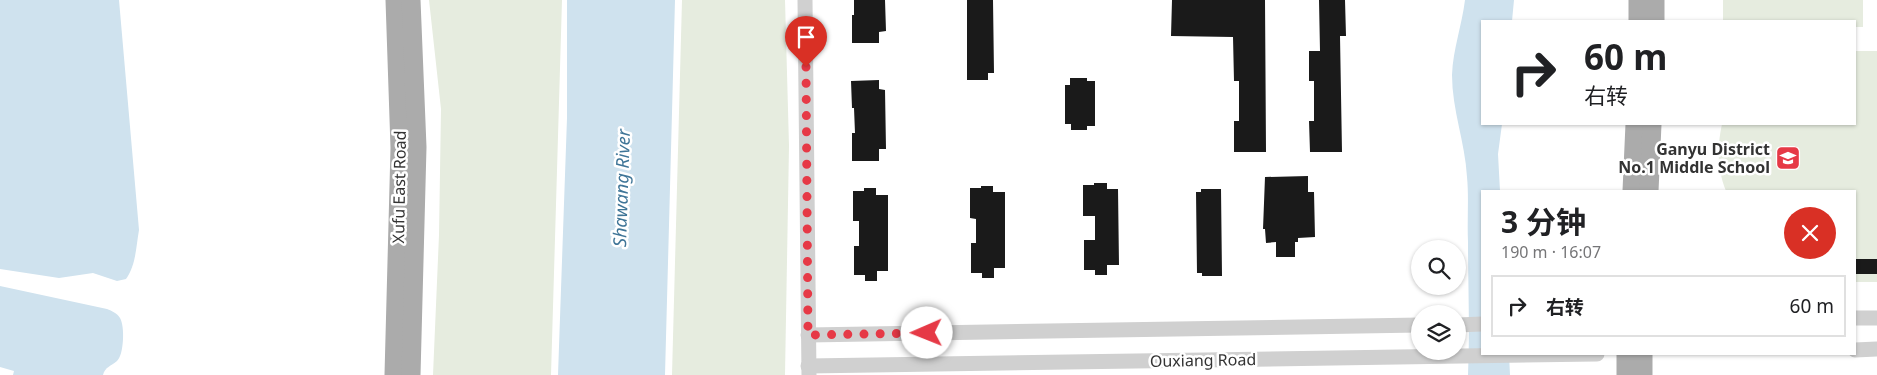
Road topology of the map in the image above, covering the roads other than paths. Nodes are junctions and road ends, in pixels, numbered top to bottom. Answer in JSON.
{"nodes":[{"id":1,"x":395,"y":0,"type":"edge"},
{"id":2,"x":411,"y":0,"type":"edge"},
{"id":3,"x":805,"y":0,"type":"edge"},
{"id":4,"x":1638,"y":0,"type":"edge"},
{"id":5,"x":1655,"y":0,"type":"edge"},
{"id":6,"x":1638,"y":20,"type":"edge"},
{"id":7,"x":1655,"y":20,"type":"edge"},
{"id":8,"x":1635,"y":125,"type":"edge"},
{"id":9,"x":1652,"y":125,"type":"edge"},
{"id":10,"x":1632,"y":190,"type":"edge"},
{"id":11,"x":1649,"y":190,"type":"edge"},
{"id":12,"x":1856,"y":318,"type":"edge"},
{"id":13,"x":1877,"y":318,"type":"edge"},
{"id":14,"x":1481,"y":324,"type":"edge"},
{"id":15,"x":1411,"y":325,"type":"edge"},
{"id":16,"x":1466,"y":325,"type":"edge"},
{"id":17,"x":808,"y":335,"type":"junction"},
{"id":18,"x":1877,"y":349,"type":"edge"},
{"id":19,"x":1856,"y":350,"type":"edge"},
{"id":20,"x":1551,"y":355,"type":"edge"},
{"id":21,"x":1626,"y":355,"type":"edge"},
{"id":22,"x":1643,"y":355,"type":"edge"},
{"id":23,"x":808,"y":371,"type":"edge"},
{"id":24,"x":394,"y":375,"type":"edge"},
{"id":25,"x":411,"y":375,"type":"edge"},
{"id":26,"x":1626,"y":375,"type":"edge"},
{"id":27,"x":1643,"y":375,"type":"edge"}],
"edges":[{"from":1,"to":24,"type":"main road","name":"Xufu East Road"},
{"from":2,"to":25,"type":"main road","name":"Xufu East Road"},
{"from":3,"to":17,"type":"street"},
{"from":4,"to":6,"type":"main road"},
{"from":5,"to":7,"type":"main road"},
{"from":8,"to":10,"type":"main road"},
{"from":9,"to":11,"type":"main road"},
{"from":12,"to":13,"type":"street"},
{"from":14,"to":16,"type":"street"},
{"from":15,"to":17,"type":"street","name":"Ouxiang Road"},
{"from":17,"to":23,"type":"street"},
{"from":18,"to":19,"type":"street"},
{"from":20,"to":23,"type":"street","name":"Ouxiang Road"},
{"from":21,"to":26,"type":"main road"},
{"from":22,"to":27,"type":"main road"}]}
